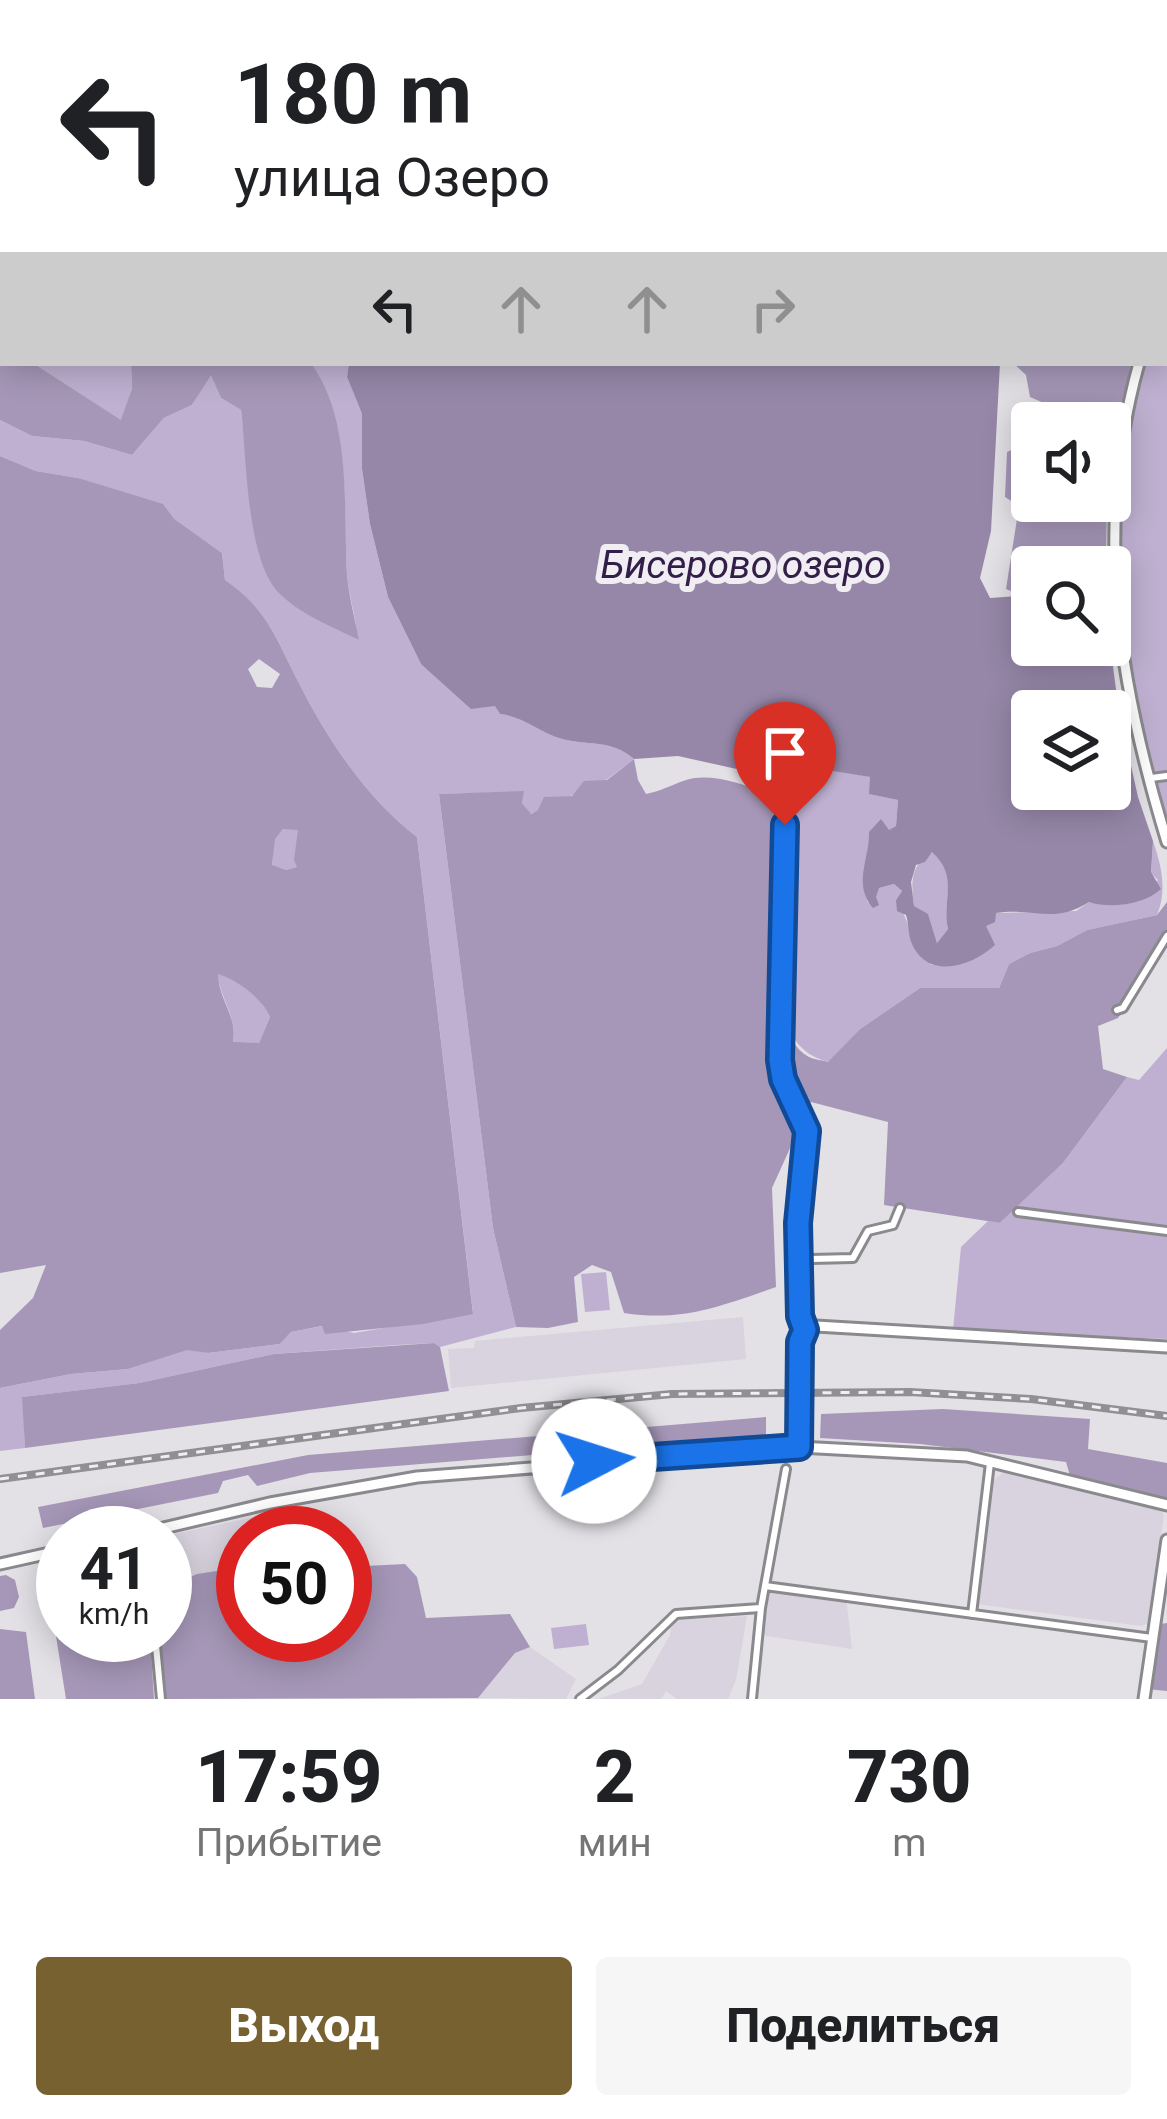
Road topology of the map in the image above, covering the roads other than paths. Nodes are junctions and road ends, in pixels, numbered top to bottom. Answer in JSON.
{"nodes":[{"id":1,"x":1138,"y":366,"type":"edge"},
{"id":2,"x":1167,"y":776,"type":"edge"},
{"id":3,"x":1147,"y":778,"type":"junction"},
{"id":4,"x":785,"y":825,"type":"dead end"},
{"id":5,"x":1167,"y":842,"type":"edge"},
{"id":6,"x":1167,"y":936,"type":"edge"},
{"id":7,"x":1118,"y":1010,"type":"dead end"},
{"id":8,"x":900,"y":1208,"type":"dead end"},
{"id":9,"x":1018,"y":1212,"type":"dead end"},
{"id":10,"x":1167,"y":1231,"type":"edge"},
{"id":11,"x":798,"y":1267,"type":"junction"},
{"id":12,"x":805,"y":1330,"type":"junction"},
{"id":13,"x":1167,"y":1347,"type":"edge"},
{"id":14,"x":799,"y":1447,"type":"junction"},
{"id":15,"x":990,"y":1460,"type":"junction"},
{"id":16,"x":786,"y":1468,"type":"dead end"},
{"id":17,"x":1167,"y":1505,"type":"edge"},
{"id":18,"x":192,"y":1521,"type":"edge"},
{"id":19,"x":1167,"y":1540,"type":"edge"},
{"id":20,"x":36,"y":1556,"type":"edge"},
{"id":21,"x":0,"y":1564,"type":"edge"},
{"id":22,"x":765,"y":1586,"type":"junction"},
{"id":23,"x":761,"y":1607,"type":"junction"},
{"id":24,"x":972,"y":1614,"type":"junction"},
{"id":25,"x":1152,"y":1638,"type":"junction"},
{"id":26,"x":158,"y":1662,"type":"edge"},
{"id":27,"x":161,"y":1699,"type":"edge"},
{"id":28,"x":580,"y":1699,"type":"edge"},
{"id":29,"x":752,"y":1699,"type":"edge"},
{"id":30,"x":1144,"y":1699,"type":"edge"}],
"edges":[{"from":1,"to":3,"type":"main road"},
{"from":2,"to":3,"type":"street"},
{"from":3,"to":5,"type":"main road"},
{"from":4,"to":11,"type":"street"},
{"from":6,"to":7,"type":"street"},
{"from":8,"to":11,"type":"street"},
{"from":9,"to":10,"type":"street"},
{"from":11,"to":12,"type":"street"},
{"from":12,"to":13,"type":"main road"},
{"from":12,"to":14,"type":"main road"},
{"from":14,"to":15,"type":"main road"},
{"from":14,"to":18,"type":"main road"},
{"from":15,"to":17,"type":"main road"},
{"from":15,"to":24,"type":"street"},
{"from":16,"to":22,"type":"street"},
{"from":19,"to":25,"type":"main road"},
{"from":20,"to":21,"type":"main road"},
{"from":22,"to":23,"type":"street"},
{"from":22,"to":24,"type":"street"},
{"from":23,"to":28,"type":"street"},
{"from":23,"to":29,"type":"street"},
{"from":24,"to":25,"type":"street"},
{"from":25,"to":30,"type":"main road"},
{"from":26,"to":27,"type":"street"}]}
